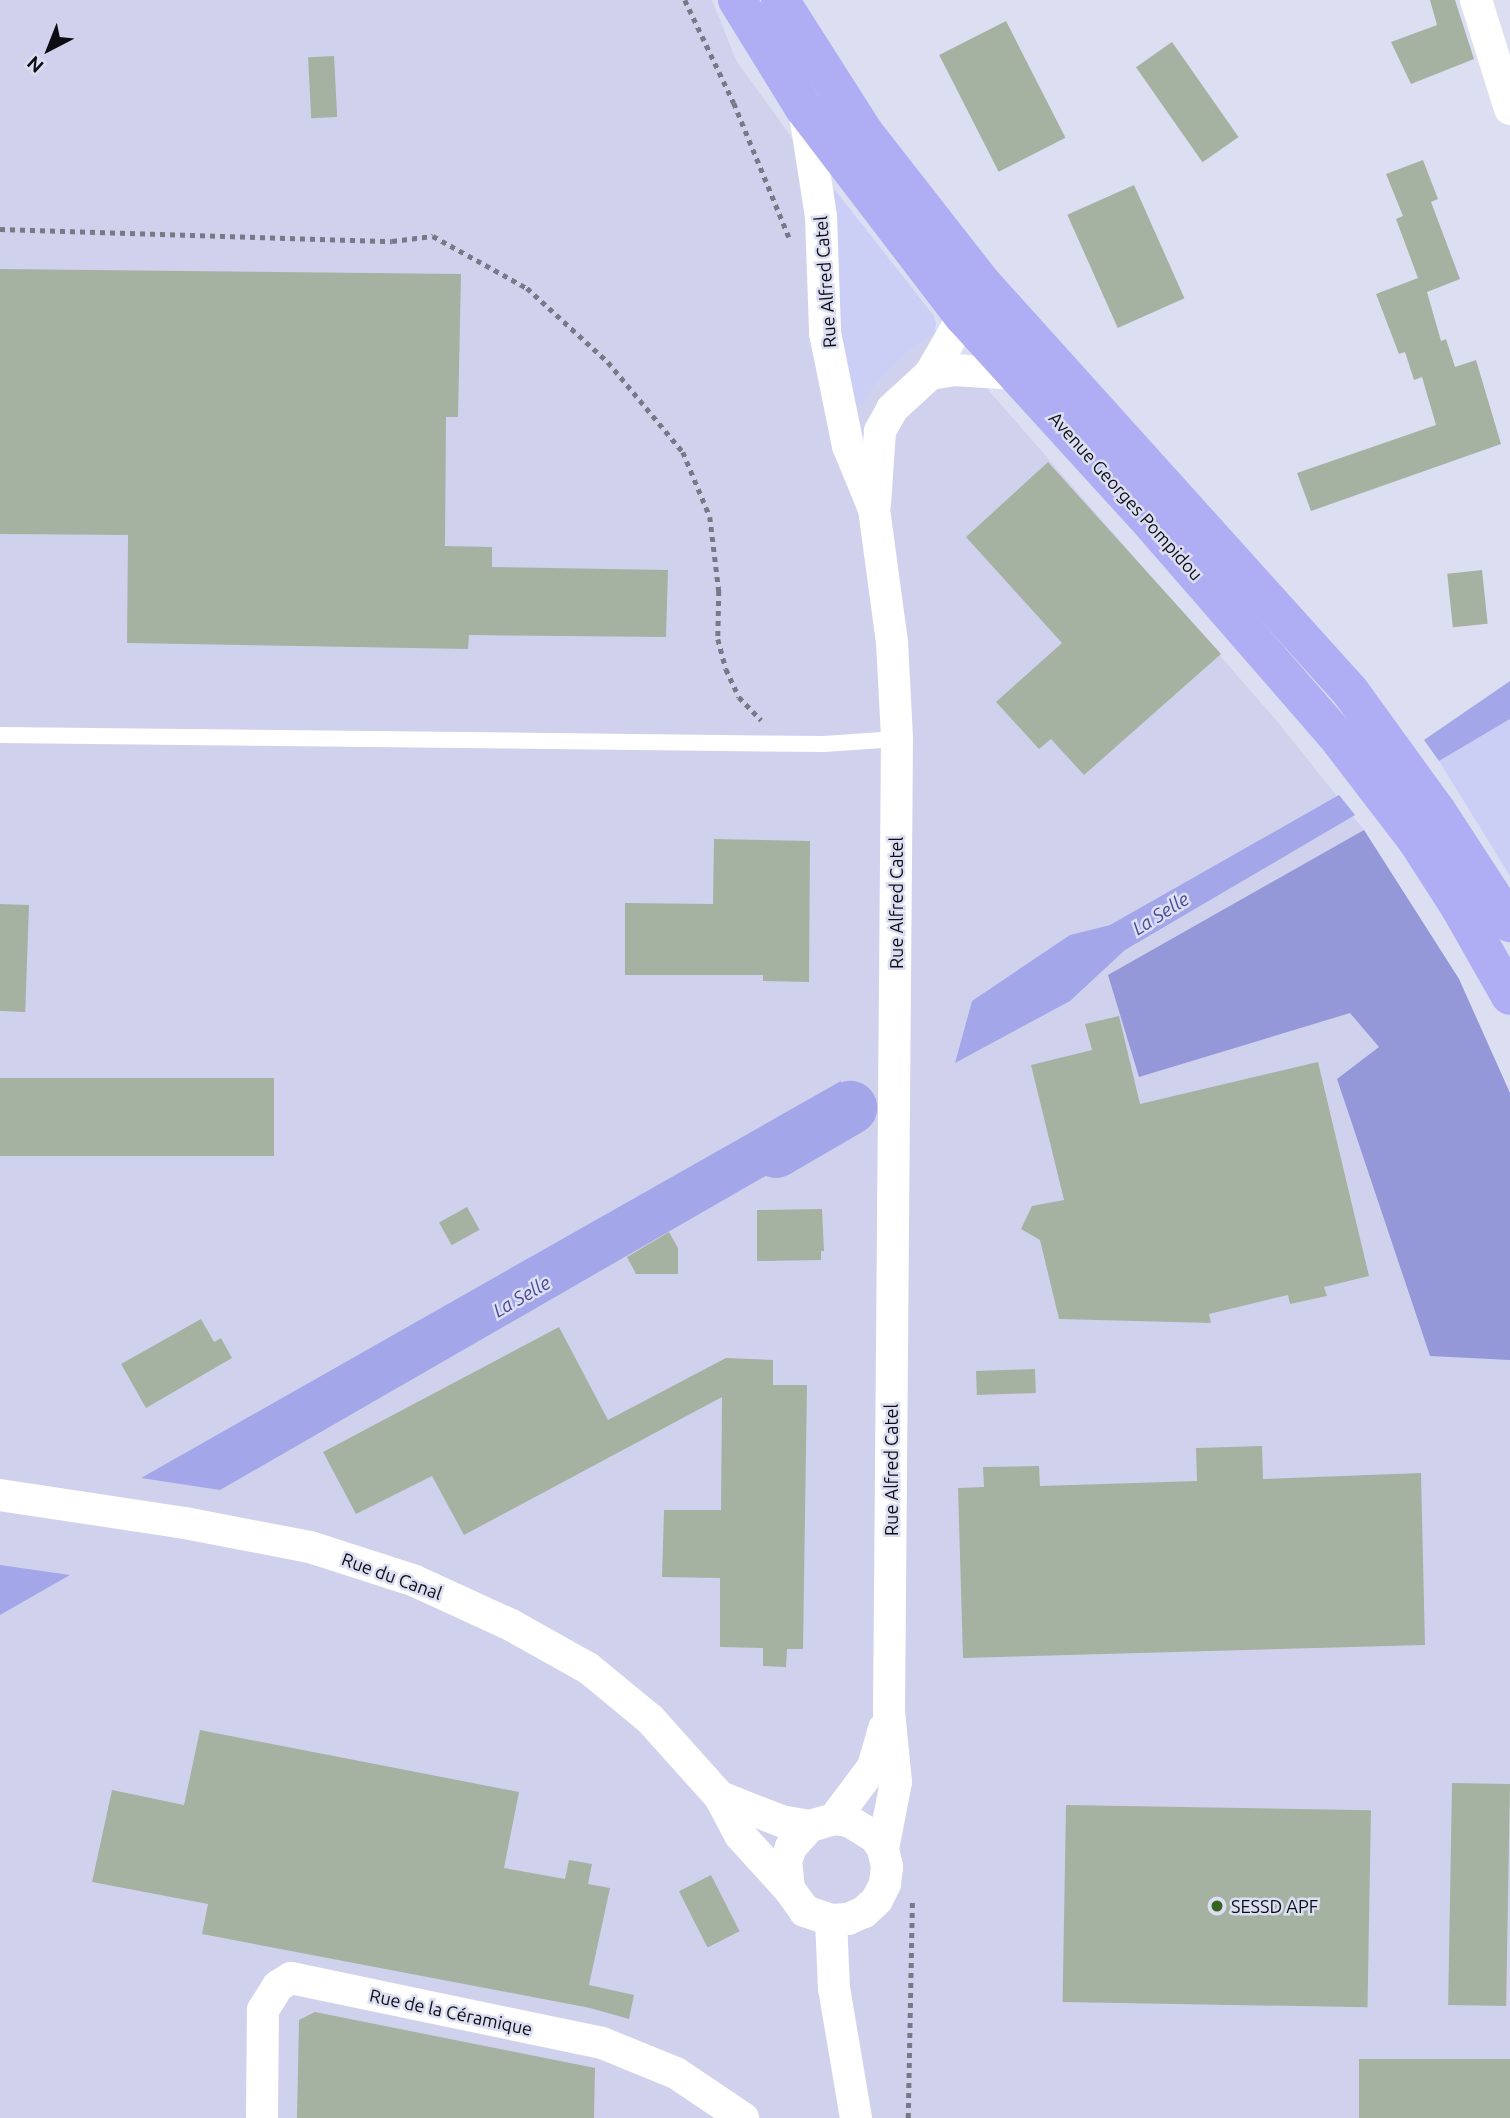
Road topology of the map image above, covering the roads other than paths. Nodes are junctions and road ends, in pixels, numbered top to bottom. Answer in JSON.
{"nodes":[{"id":1,"x":737,"y":0,"type":"edge"},
{"id":2,"x":780,"y":0,"type":"edge"},
{"id":3,"x":1476,"y":0,"type":"edge"},
{"id":4,"x":803,"y":107,"type":"junction"},
{"id":5,"x":1510,"y":109,"type":"edge"},
{"id":6,"x":982,"y":283,"type":"junction"},
{"id":7,"x":963,"y":316,"type":"junction"},
{"id":8,"x":930,"y":374,"type":"junction"},
{"id":9,"x":1017,"y":374,"type":"junction"},
{"id":10,"x":874,"y":509,"type":"junction"},
{"id":11,"x":0,"y":735,"type":"edge"},
{"id":12,"x":897,"y":739,"type":"junction"},
{"id":13,"x":1507,"y":911,"type":"edge"},
{"id":14,"x":1510,"y":996,"type":"edge"},
{"id":15,"x":0,"y":1495,"type":"edge"},
{"id":16,"x":889,"y":1710,"type":"junction"},
{"id":17,"x":720,"y":1797,"type":"junction"},
{"id":18,"x":822,"y":1822,"type":"junction"},
{"id":19,"x":883,"y":1849,"type":"junction"},
{"id":20,"x":789,"y":1889,"type":"junction"},
{"id":21,"x":831,"y":1920,"type":"junction"},
{"id":22,"x":262,"y":2118,"type":"edge"},
{"id":23,"x":743,"y":2118,"type":"edge"},
{"id":24,"x":856,"y":2118,"type":"edge"}],
"edges":[{"from":1,"to":4,"type":"main road","name":"Avenue Georges Pompidou"},
{"from":2,"to":6,"type":"main road","name":"Avenue Georges Pompidou"},
{"from":3,"to":5,"type":"street"},
{"from":4,"to":7,"type":"main road","name":"Avenue Georges Pompidou"},
{"from":4,"to":10,"type":"street","name":"Rue Alfred Catel"},
{"from":6,"to":7,"type":"street"},
{"from":6,"to":13,"type":"main road","name":"Avenue Georges Pompidou"},
{"from":7,"to":8,"type":"street"},
{"from":7,"to":9,"type":"main road","name":"Avenue Georges Pompidou"},
{"from":8,"to":9,"type":"street"},
{"from":8,"to":10,"type":"street"},
{"from":9,"to":14,"type":"main road","name":"Avenue Georges Pompidou"},
{"from":10,"to":12,"type":"street","name":"Rue Alfred Catel"},
{"from":11,"to":12,"type":"lane"},
{"from":12,"to":16,"type":"street","name":"Rue Alfred Catel"},
{"from":15,"to":17,"type":"street","name":"Rue du Canal"},
{"from":16,"to":18,"type":"street","name":"Rue Alfred Catel"},
{"from":16,"to":19,"type":"street","name":"Rue Alfred Catel"},
{"from":17,"to":18,"type":"street","name":"Rue du Canal"},
{"from":17,"to":20,"type":"street","name":"Rue du Canal"},
{"from":18,"to":19,"type":"street"},
{"from":18,"to":20,"type":"street"},
{"from":19,"to":21,"type":"street"},
{"from":20,"to":21,"type":"street"},
{"from":21,"to":24,"type":"street"},
{"from":22,"to":23,"type":"street","name":"Rue de la Céramique"}]}
